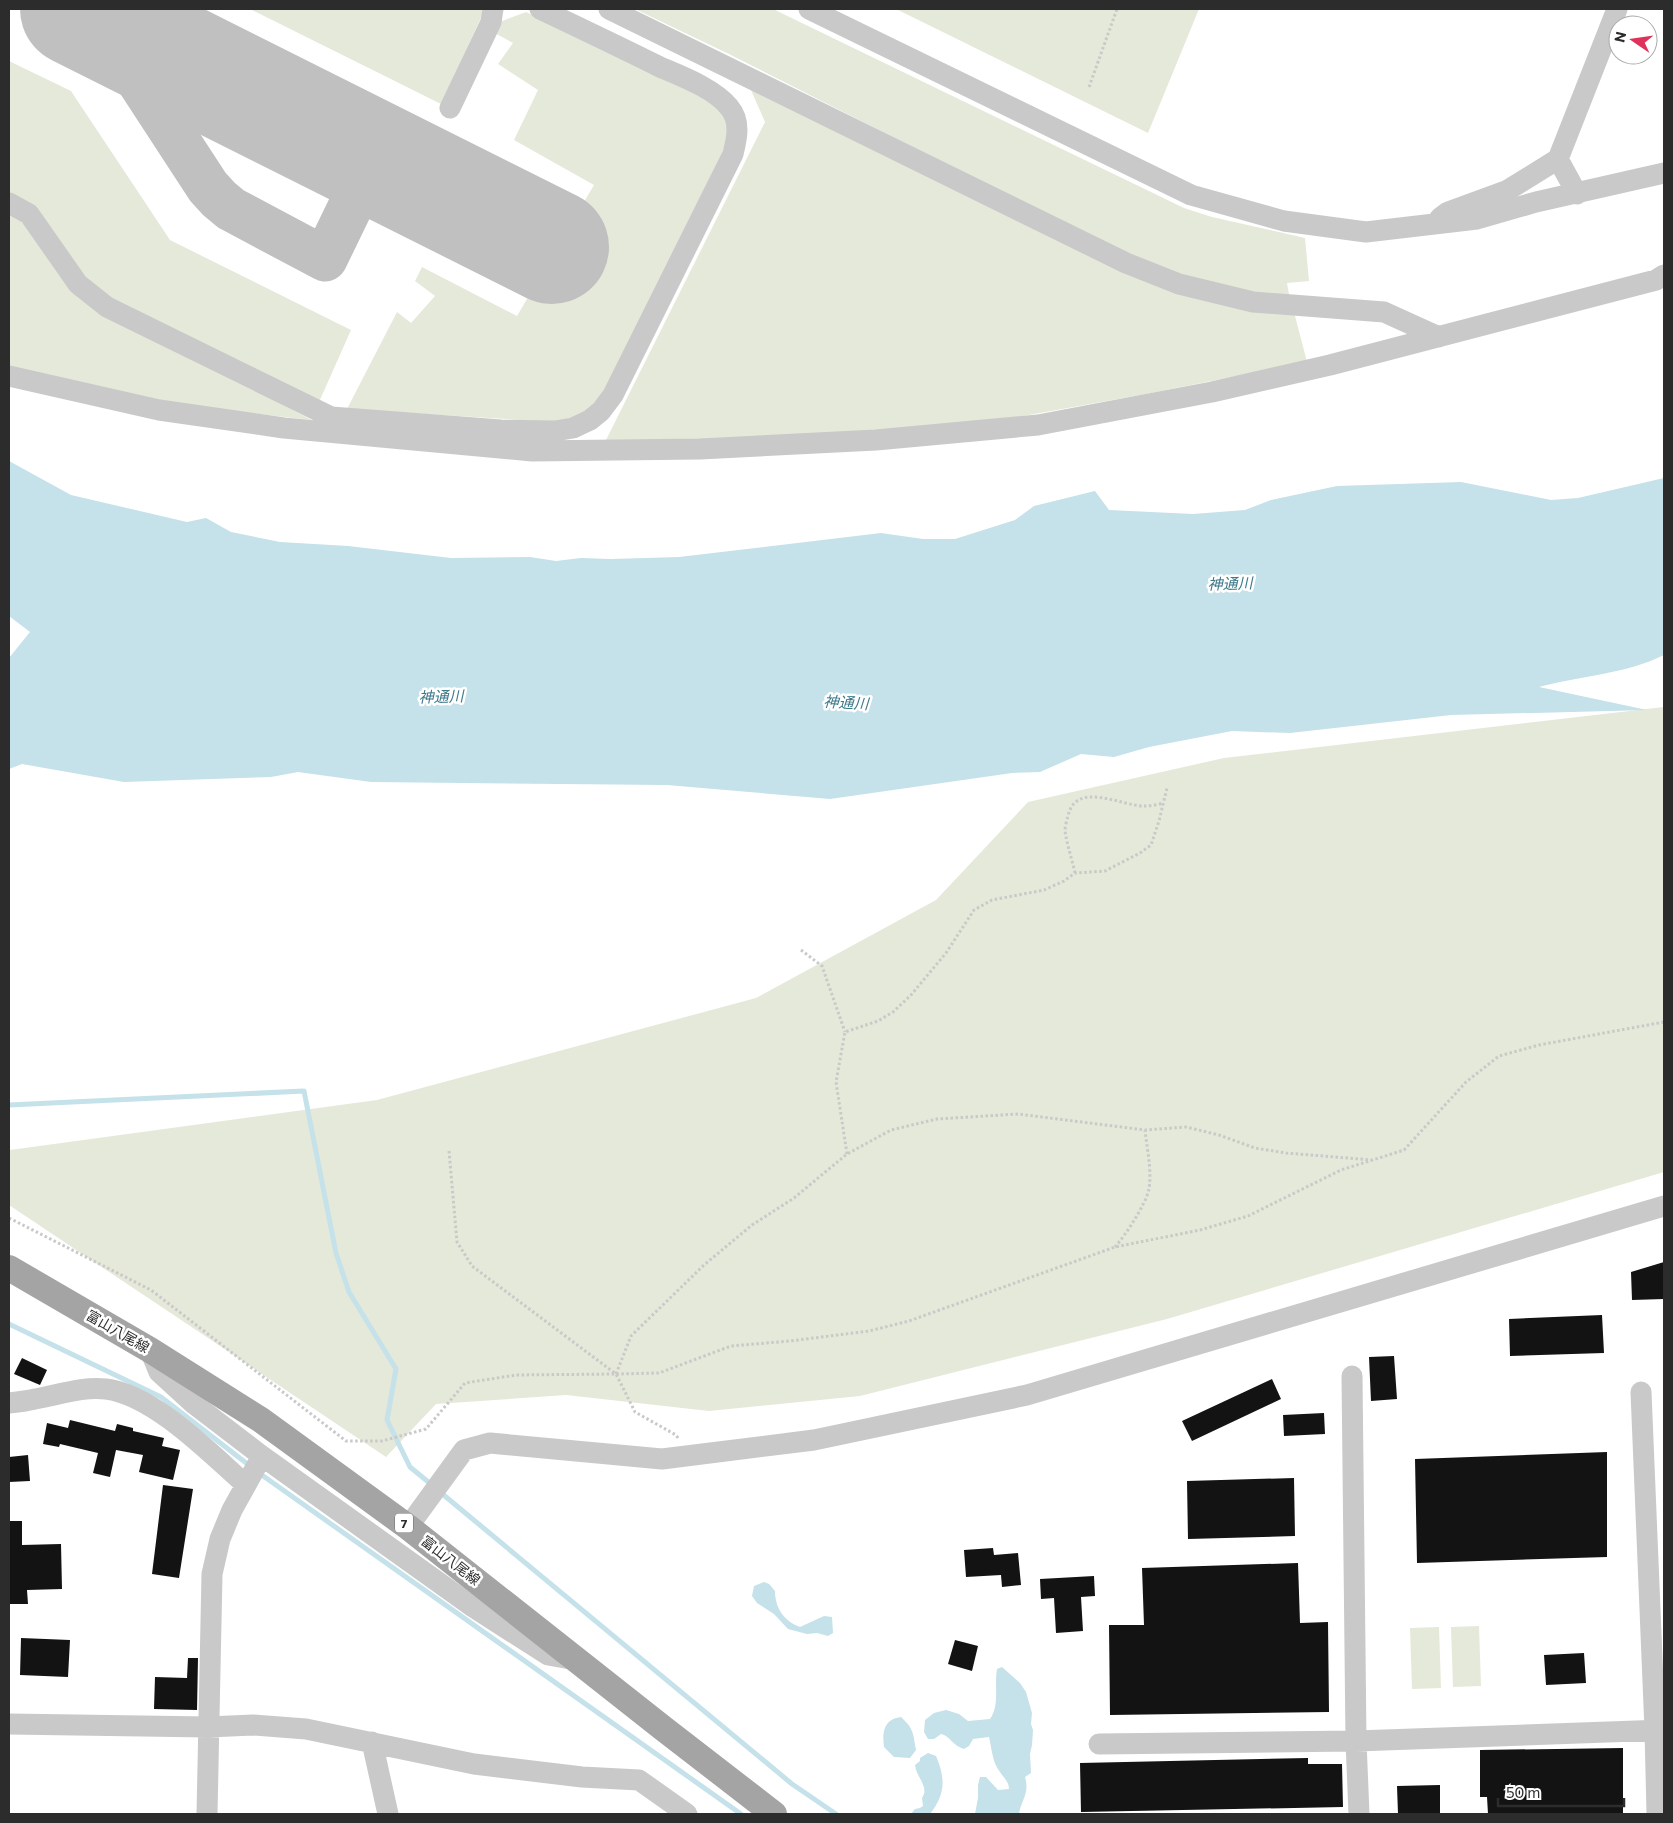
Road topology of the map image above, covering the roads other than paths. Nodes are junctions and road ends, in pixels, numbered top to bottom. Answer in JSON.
{"nodes":[{"id":1,"x":492,"y":9,"type":"edge"},
{"id":2,"x":540,"y":9,"type":"edge"},
{"id":3,"x":609,"y":9,"type":"edge"},
{"id":4,"x":809,"y":9,"type":"edge"},
{"id":5,"x":1617,"y":9,"type":"edge"},
{"id":6,"x":450,"y":108,"type":"dead end"},
{"id":7,"x":1558,"y":159,"type":"junction"},
{"id":8,"x":1664,"y":173,"type":"edge"},
{"id":9,"x":1577,"y":194,"type":"junction"},
{"id":10,"x":9,"y":203,"type":"edge"},
{"id":11,"x":1434,"y":224,"type":"junction"},
{"id":12,"x":1664,"y":275,"type":"edge"},
{"id":13,"x":1440,"y":337,"type":"junction"},
{"id":14,"x":9,"y":376,"type":"edge"},
{"id":15,"x":1664,"y":1206,"type":"edge"},
{"id":16,"x":9,"y":1268,"type":"edge"},
{"id":17,"x":150,"y":1350,"type":"junction"},
{"id":18,"x":1352,"y":1376,"type":"dead end"},
{"id":19,"x":1641,"y":1392,"type":"dead end"},
{"id":20,"x":9,"y":1403,"type":"edge"},
{"id":21,"x":254,"y":1470,"type":"junction"},
{"id":22,"x":408,"y":1526,"type":"junction"},
{"id":23,"x":576,"y":1660,"type":"junction"},
{"id":24,"x":9,"y":1724,"type":"edge"},
{"id":25,"x":208,"y":1727,"type":"junction"},
{"id":26,"x":1660,"y":1730,"type":"edge"},
{"id":27,"x":1356,"y":1741,"type":"junction"},
{"id":28,"x":372,"y":1742,"type":"junction"},
{"id":29,"x":1099,"y":1744,"type":"dead end"},
{"id":30,"x":207,"y":1814,"type":"edge"},
{"id":31,"x":388,"y":1814,"type":"edge"},
{"id":32,"x":687,"y":1814,"type":"edge"},
{"id":33,"x":774,"y":1814,"type":"edge"},
{"id":34,"x":1359,"y":1814,"type":"edge"},
{"id":35,"x":1657,"y":1814,"type":"edge"}],
"edges":[{"from":1,"to":6,"type":"street"},
{"from":2,"to":10,"type":"street"},
{"from":3,"to":13,"type":"street"},
{"from":4,"to":11,"type":"street"},
{"from":5,"to":7,"type":"street"},
{"from":7,"to":9,"type":"street"},
{"from":7,"to":11,"type":"street"},
{"from":8,"to":9,"type":"street"},
{"from":9,"to":11,"type":"street"},
{"from":12,"to":13,"type":"street"},
{"from":13,"to":14,"type":"street"},
{"from":15,"to":22,"type":"street"},
{"from":16,"to":17,"type":"main road","name":"富山八尾線","number":"7"},
{"from":17,"to":21,"type":"street"},
{"from":17,"to":22,"type":"main road","name":"富山八尾線","number":"7"},
{"from":18,"to":27,"type":"street"},
{"from":19,"to":26,"type":"street"},
{"from":20,"to":21,"type":"street"},
{"from":21,"to":23,"type":"street"},
{"from":21,"to":25,"type":"street"},
{"from":22,"to":23,"type":"main road","name":"富山八尾線","number":"7"},
{"from":23,"to":33,"type":"main road","name":"富山八尾線","number":"7"},
{"from":24,"to":25,"type":"street"},
{"from":25,"to":28,"type":"street"},
{"from":25,"to":30,"type":"street"},
{"from":26,"to":27,"type":"street"},
{"from":26,"to":35,"type":"street"},
{"from":27,"to":29,"type":"street"},
{"from":27,"to":34,"type":"street"},
{"from":28,"to":31,"type":"street"},
{"from":28,"to":32,"type":"street"}]}
